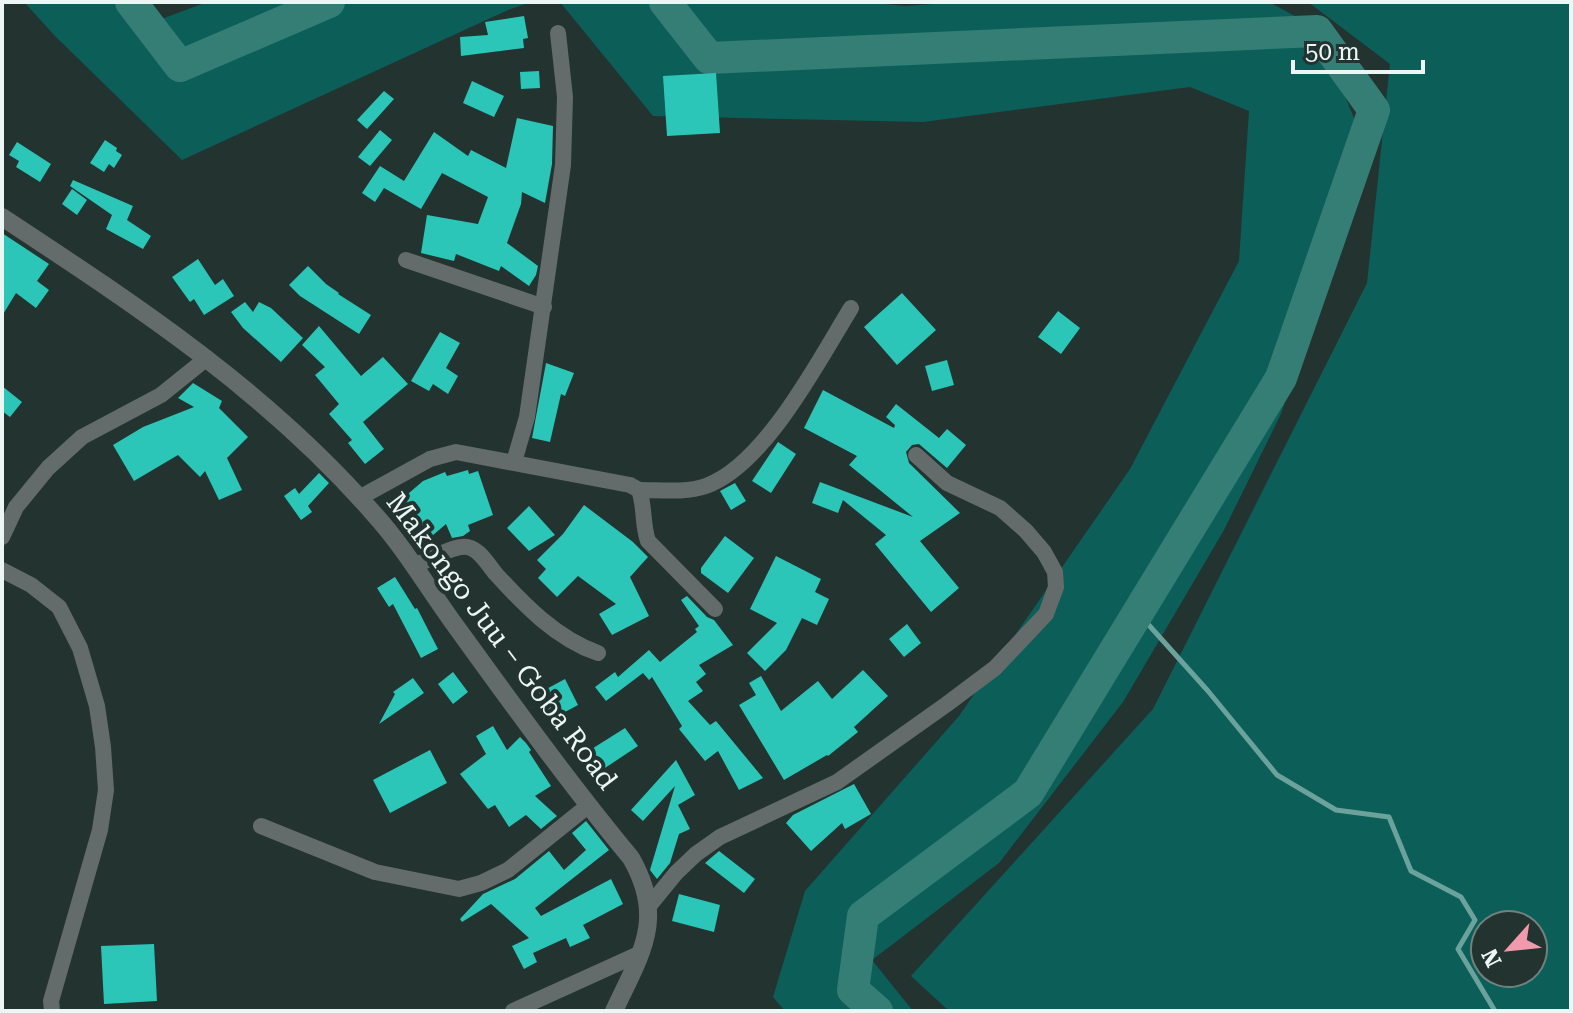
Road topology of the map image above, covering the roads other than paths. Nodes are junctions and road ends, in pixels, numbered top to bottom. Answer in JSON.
{"nodes":[{"id":1,"x":558,"y":33,"type":"dead end"},
{"id":2,"x":2,"y":217,"type":"edge"},
{"id":3,"x":406,"y":260,"type":"dead end"},
{"id":4,"x":544,"y":307,"type":"junction"},
{"id":5,"x":851,"y":308,"type":"dead end"},
{"id":6,"x":207,"y":358,"type":"junction"},
{"id":7,"x":916,"y":455,"type":"dead end"},
{"id":8,"x":514,"y":462,"type":"junction"},
{"id":9,"x":639,"y":490,"type":"junction"},
{"id":10,"x":359,"y":498,"type":"junction"},
{"id":11,"x":2,"y":537,"type":"edge"},
{"id":12,"x":416,"y":565,"type":"junction"},
{"id":13,"x":2,"y":570,"type":"edge"},
{"id":14,"x":715,"y":609,"type":"dead end"},
{"id":15,"x":598,"y":653,"type":"dead end"},
{"id":16,"x":589,"y":805,"type":"junction"},
{"id":17,"x":261,"y":826,"type":"dead end"},
{"id":18,"x":649,"y":906,"type":"junction"},
{"id":19,"x":641,"y":953,"type":"junction"},
{"id":20,"x":52,"y":1011,"type":"edge"},
{"id":21,"x":513,"y":1011,"type":"edge"},
{"id":22,"x":614,"y":1011,"type":"edge"}],
"edges":[{"from":1,"to":4,"type":"street"},
{"from":2,"to":6,"type":"street","name":"Makongo Juu – Goba Road"},
{"from":3,"to":4,"type":"street"},
{"from":4,"to":8,"type":"street"},
{"from":5,"to":9,"type":"street"},
{"from":6,"to":10,"type":"street","name":"Makongo Juu – Goba Road"},
{"from":6,"to":11,"type":"street"},
{"from":7,"to":18,"type":"street"},
{"from":8,"to":9,"type":"street"},
{"from":8,"to":10,"type":"street"},
{"from":9,"to":14,"type":"street"},
{"from":10,"to":12,"type":"street","name":"Makongo Juu – Goba Road"},
{"from":12,"to":15,"type":"street"},
{"from":12,"to":16,"type":"street","name":"Makongo Juu – Goba Road"},
{"from":13,"to":20,"type":"street"},
{"from":16,"to":17,"type":"street"},
{"from":16,"to":18,"type":"street","name":"Makongo Juu – Goba Road"},
{"from":18,"to":19,"type":"street","name":"Makongo Juu – Goba Road"},
{"from":19,"to":21,"type":"street"},
{"from":19,"to":22,"type":"street","name":"Makongo Juu – Goba Road"}]}
